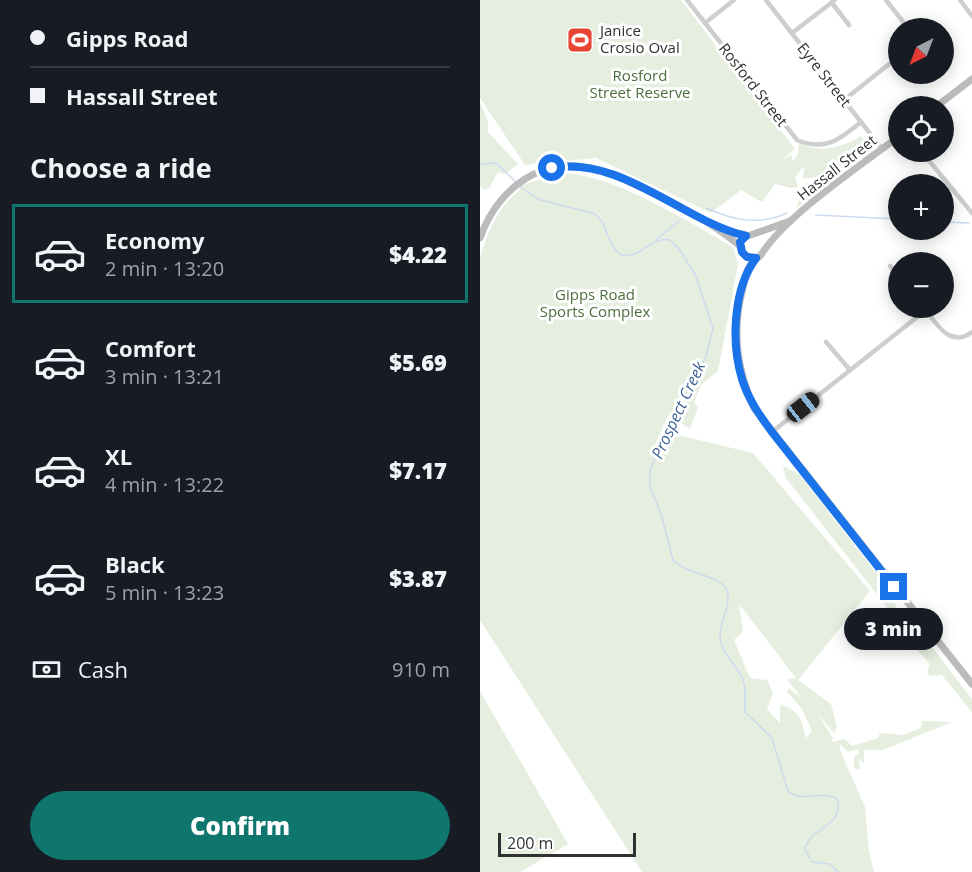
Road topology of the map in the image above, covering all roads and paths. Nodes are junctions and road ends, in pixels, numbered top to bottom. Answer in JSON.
{"nodes":[{"id":1,"x":687,"y":0,"type":"edge"},
{"id":2,"x":734,"y":0,"type":"edge"},
{"id":3,"x":766,"y":0,"type":"edge"},
{"id":4,"x":885,"y":0,"type":"edge"},
{"id":5,"x":960,"y":0,"type":"edge"},
{"id":6,"x":833,"y":1,"type":"edge"},
{"id":7,"x":972,"y":16,"type":"edge"},
{"id":8,"x":900,"y":18,"type":"edge"},
{"id":9,"x":705,"y":23,"type":"junction"},
{"id":10,"x":849,"y":25,"type":"dead end"},
{"id":11,"x":792,"y":33,"type":"junction"},
{"id":12,"x":888,"y":65,"type":"edge"},
{"id":13,"x":972,"y":79,"type":"edge"},
{"id":14,"x":950,"y":96,"type":"edge"},
{"id":15,"x":844,"y":100,"type":"junction"},
{"id":16,"x":861,"y":122,"type":"junction"},
{"id":17,"x":888,"y":144,"type":"edge"},
{"id":18,"x":882,"y":149,"type":"junction"},
{"id":19,"x":930,"y":162,"type":"edge"},
{"id":20,"x":972,"y":213,"type":"edge"},
{"id":21,"x":792,"y":220,"type":"junction"},
{"id":22,"x":720,"y":230,"type":"junction"},
{"id":23,"x":756,"y":234,"type":"junction"},
{"id":24,"x":746,"y":236,"type":"junction"},
{"id":25,"x":480,"y":238,"type":"edge"},
{"id":26,"x":740,"y":246,"type":"junction"},
{"id":27,"x":764,"y":249,"type":"junction"},
{"id":28,"x":744,"y":255,"type":"junction"},
{"id":29,"x":756,"y":258,"type":"junction"},
{"id":30,"x":747,"y":270,"type":"junction"},
{"id":31,"x":914,"y":318,"type":"edge"},
{"id":32,"x":932,"y":318,"type":"edge"},
{"id":33,"x":972,"y":332,"type":"edge"},
{"id":34,"x":826,"y":342,"type":"dead end"},
{"id":35,"x":850,"y":370,"type":"junction"},
{"id":36,"x":772,"y":432,"type":"junction"},
{"id":37,"x":972,"y":684,"type":"edge"}],
"edges":[{"from":1,"to":9,"type":"street","name":"Rosford Street"},
{"from":2,"to":9,"type":"street"},
{"from":3,"to":11,"type":"street","name":"Eyre Street"},
{"from":4,"to":8,"type":"street"},
{"from":5,"to":7,"type":"street"},
{"from":6,"to":10,"type":"street"},
{"from":6,"to":11,"type":"street"},
{"from":9,"to":16,"type":"street","name":"Rosford Street"},
{"from":11,"to":15,"type":"street","name":"Eyre Street"},
{"from":12,"to":15,"type":"street"},
{"from":13,"to":14,"type":"main road"},
{"from":15,"to":16,"type":"street","name":"Eyre Street"},
{"from":16,"to":18,"type":"street","name":"Eyre Street"},
{"from":17,"to":18,"type":"main road","name":"Hassall Street"},
{"from":18,"to":21,"type":"main road","name":"Hassall Street"},
{"from":19,"to":20,"type":"street"},
{"from":21,"to":23,"type":"main road","name":"Hassall Street"},
{"from":21,"to":27,"type":"main road","name":"Hassall Street"},
{"from":22,"to":24,"type":"main road"},
{"from":22,"to":25,"type":"main road"},
{"from":22,"to":26,"type":"main road"},
{"from":23,"to":24,"type":"main road"},
{"from":23,"to":27,"type":"main road"},
{"from":24,"to":26,"type":"main road"},
{"from":26,"to":28,"type":"main road"},
{"from":27,"to":29,"type":"main road"},
{"from":28,"to":29,"type":"main road"},
{"from":28,"to":30,"type":"main road"},
{"from":29,"to":30,"type":"main road"},
{"from":30,"to":36,"type":"main road"},
{"from":31,"to":35,"type":"street"},
{"from":32,"to":33,"type":"street"},
{"from":34,"to":35,"type":"street"},
{"from":35,"to":36,"type":"street"},
{"from":36,"to":37,"type":"main road"}]}
